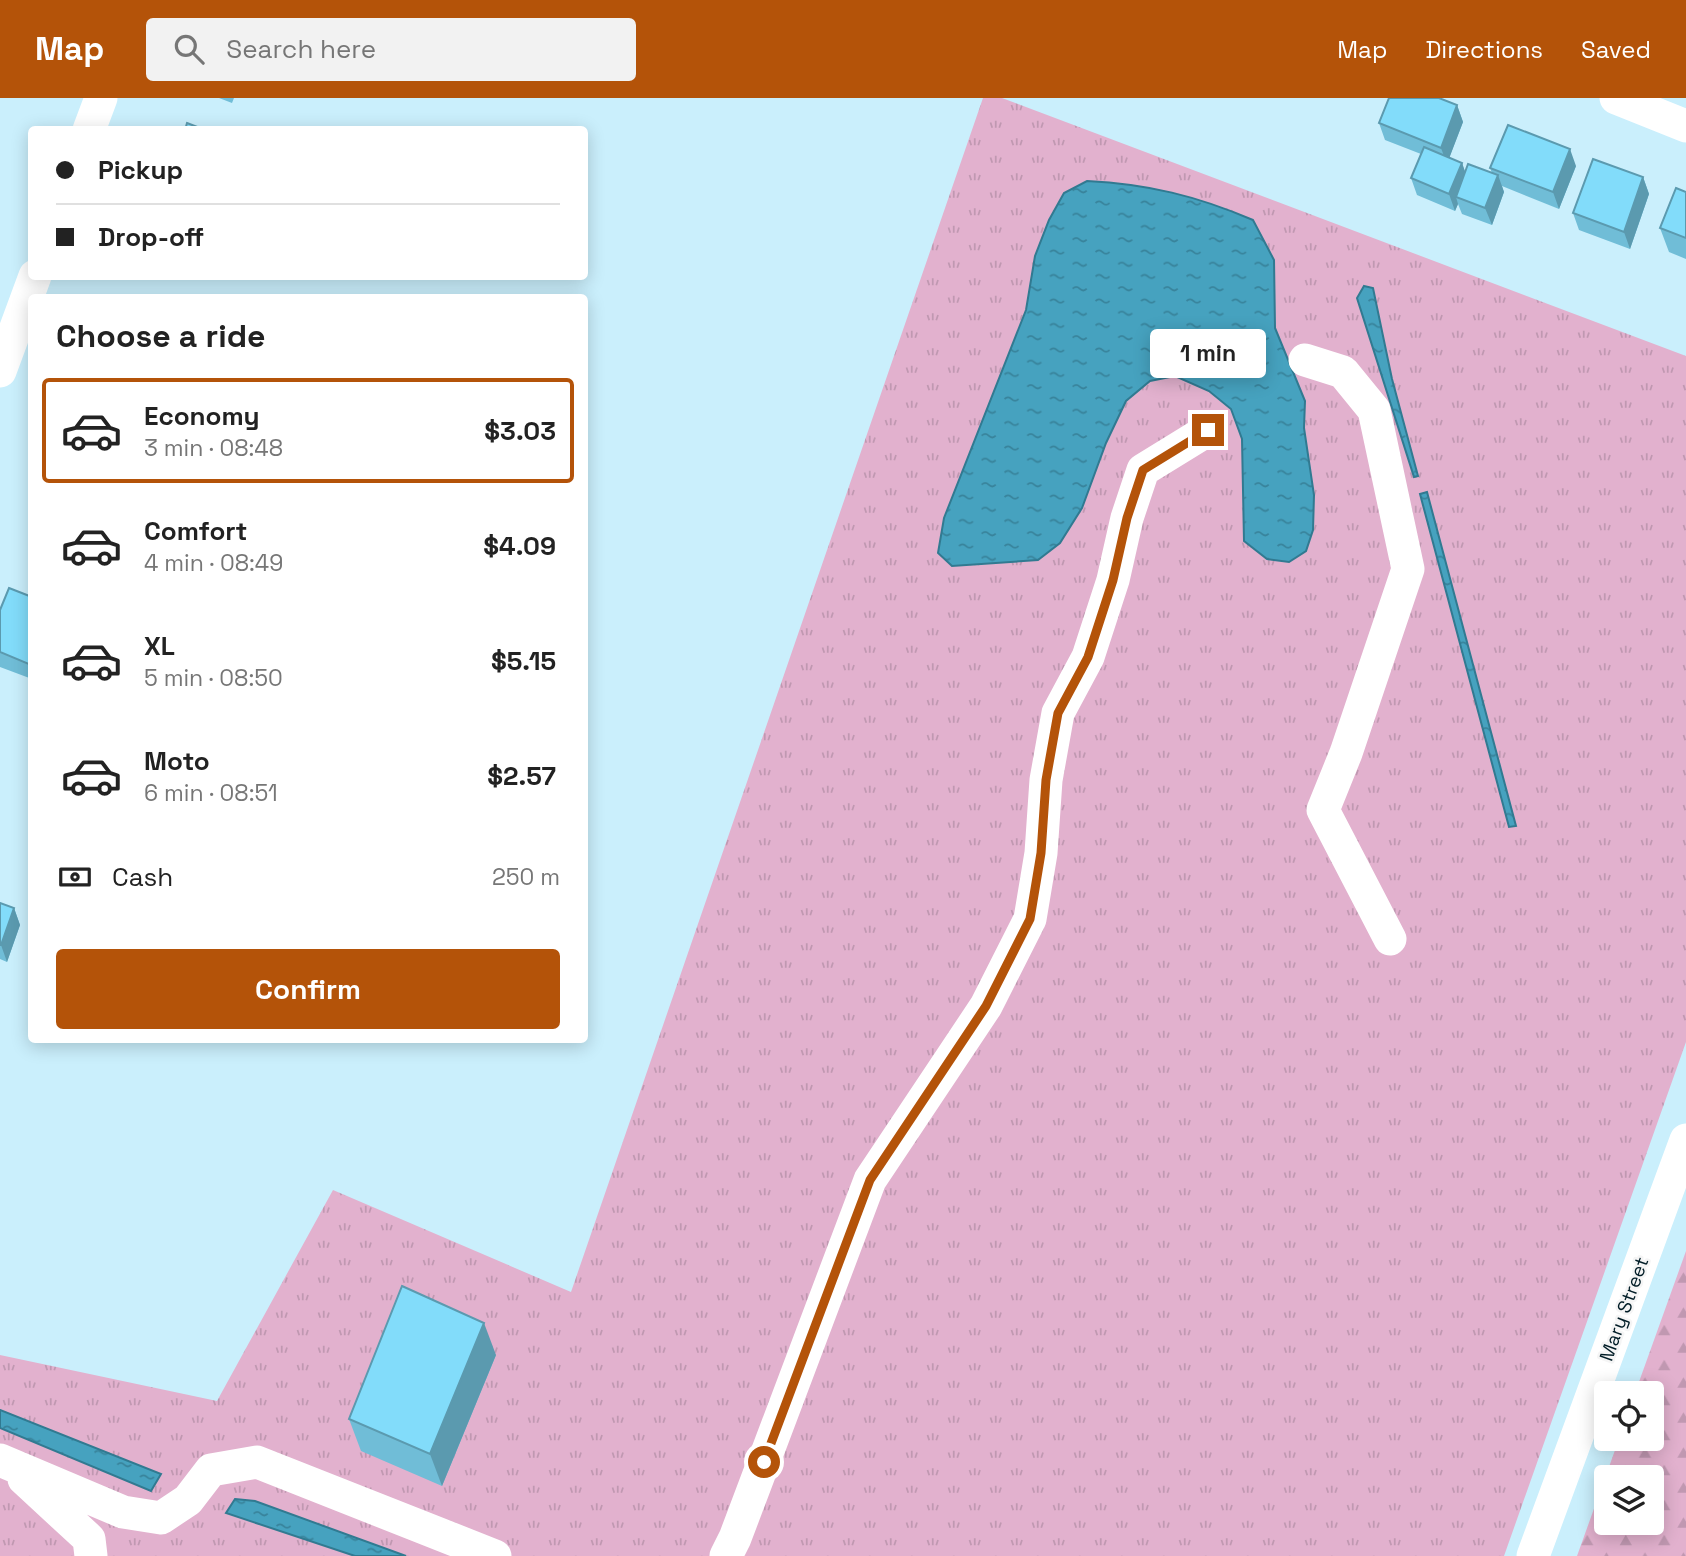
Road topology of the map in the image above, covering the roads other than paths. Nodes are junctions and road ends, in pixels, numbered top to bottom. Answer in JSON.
{"nodes":[{"id":1,"x":101,"y":98,"type":"edge"},
{"id":2,"x":1616,"y":98,"type":"edge"},
{"id":3,"x":90,"y":126,"type":"edge"},
{"id":4,"x":1686,"y":126,"type":"edge"},
{"id":5,"x":28,"y":295,"type":"edge"},
{"id":6,"x":1305,"y":360,"type":"dead end"},
{"id":7,"x":0,"y":371,"type":"edge"},
{"id":8,"x":1208,"y":430,"type":"dead end"},
{"id":9,"x":1390,"y":939,"type":"dead end"},
{"id":10,"x":1686,"y":1140,"type":"edge"},
{"id":11,"x":2,"y":1461,"type":"edge"},
{"id":12,"x":91,"y":1556,"type":"edge"},
{"id":13,"x":495,"y":1556,"type":"edge"},
{"id":14,"x":726,"y":1556,"type":"edge"},
{"id":15,"x":1533,"y":1556,"type":"edge"}],
"edges":[{"from":1,"to":3,"type":"street"},
{"from":2,"to":4,"type":"street"},
{"from":5,"to":7,"type":"street"},
{"from":6,"to":9,"type":"street"},
{"from":8,"to":14,"type":"street"},
{"from":10,"to":15,"type":"street","name":"Mary Street"},
{"from":11,"to":12,"type":"street"},
{"from":11,"to":13,"type":"street"}]}
